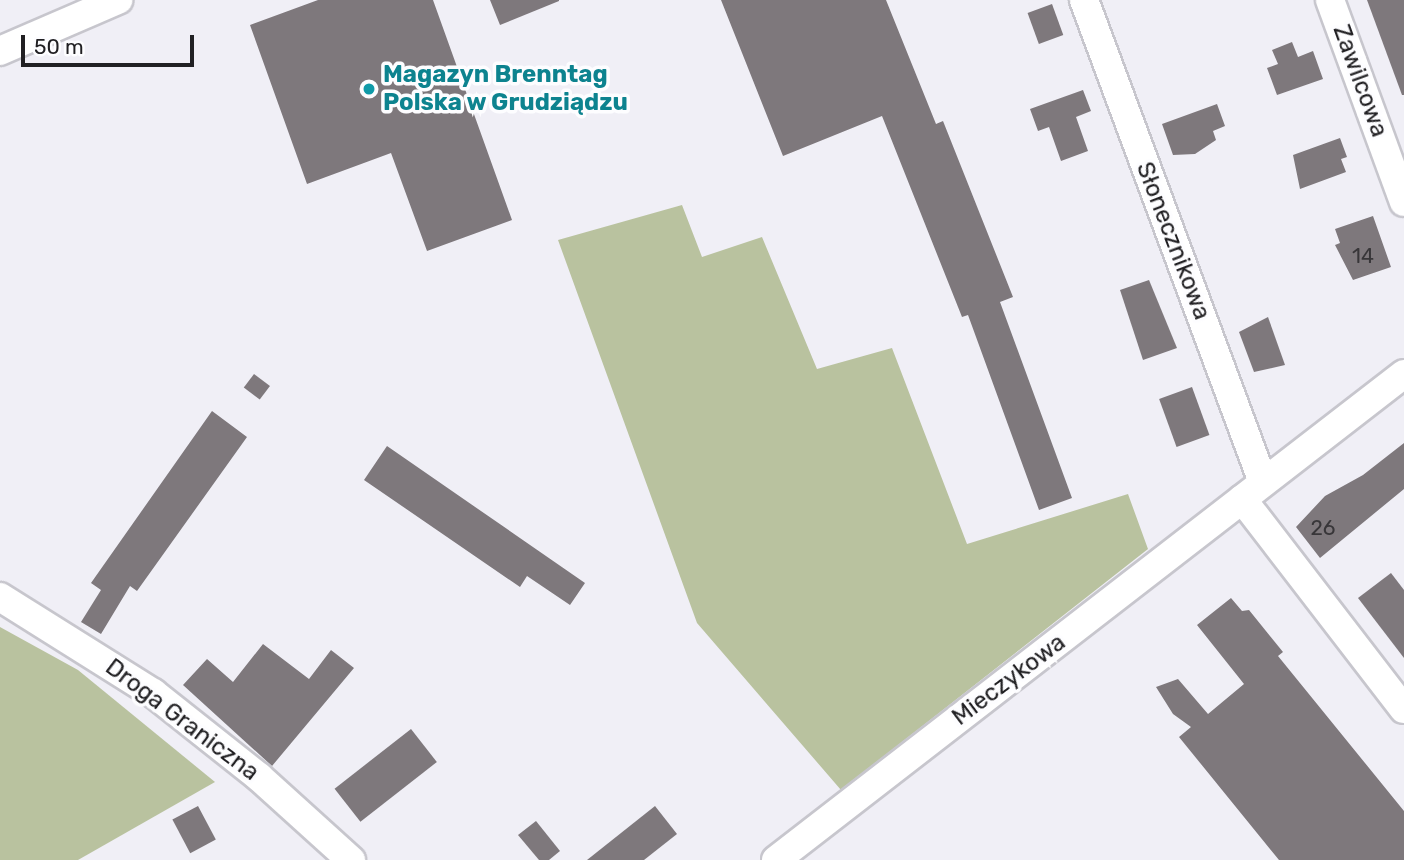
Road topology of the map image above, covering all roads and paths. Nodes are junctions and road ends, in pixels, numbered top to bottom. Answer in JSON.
{"nodes":[{"id":1,"x":118,"y":0,"type":"edge"},
{"id":2,"x":1084,"y":0,"type":"edge"},
{"id":3,"x":1329,"y":0,"type":"edge"},
{"id":4,"x":0,"y":51,"type":"edge"},
{"id":5,"x":1404,"y":202,"type":"edge"},
{"id":6,"x":1404,"y":374,"type":"edge"},
{"id":7,"x":1252,"y":491,"type":"junction"},
{"id":8,"x":0,"y":597,"type":"edge"},
{"id":9,"x":1404,"y":709,"type":"edge"},
{"id":10,"x":351,"y":860,"type":"edge"},
{"id":11,"x":776,"y":860,"type":"edge"}],
"edges":[{"from":1,"to":4,"type":"street"},
{"from":2,"to":7,"type":"street","name":"Słonecznikowa"},
{"from":3,"to":5,"type":"street","name":"Zawilcowa"},
{"from":6,"to":7,"type":"street","name":"Mieczykowa"},
{"from":7,"to":9,"type":"street"},
{"from":7,"to":11,"type":"street","name":"Mieczykowa"},
{"from":8,"to":10,"type":"street","name":"Droga Graniczna"}]}
